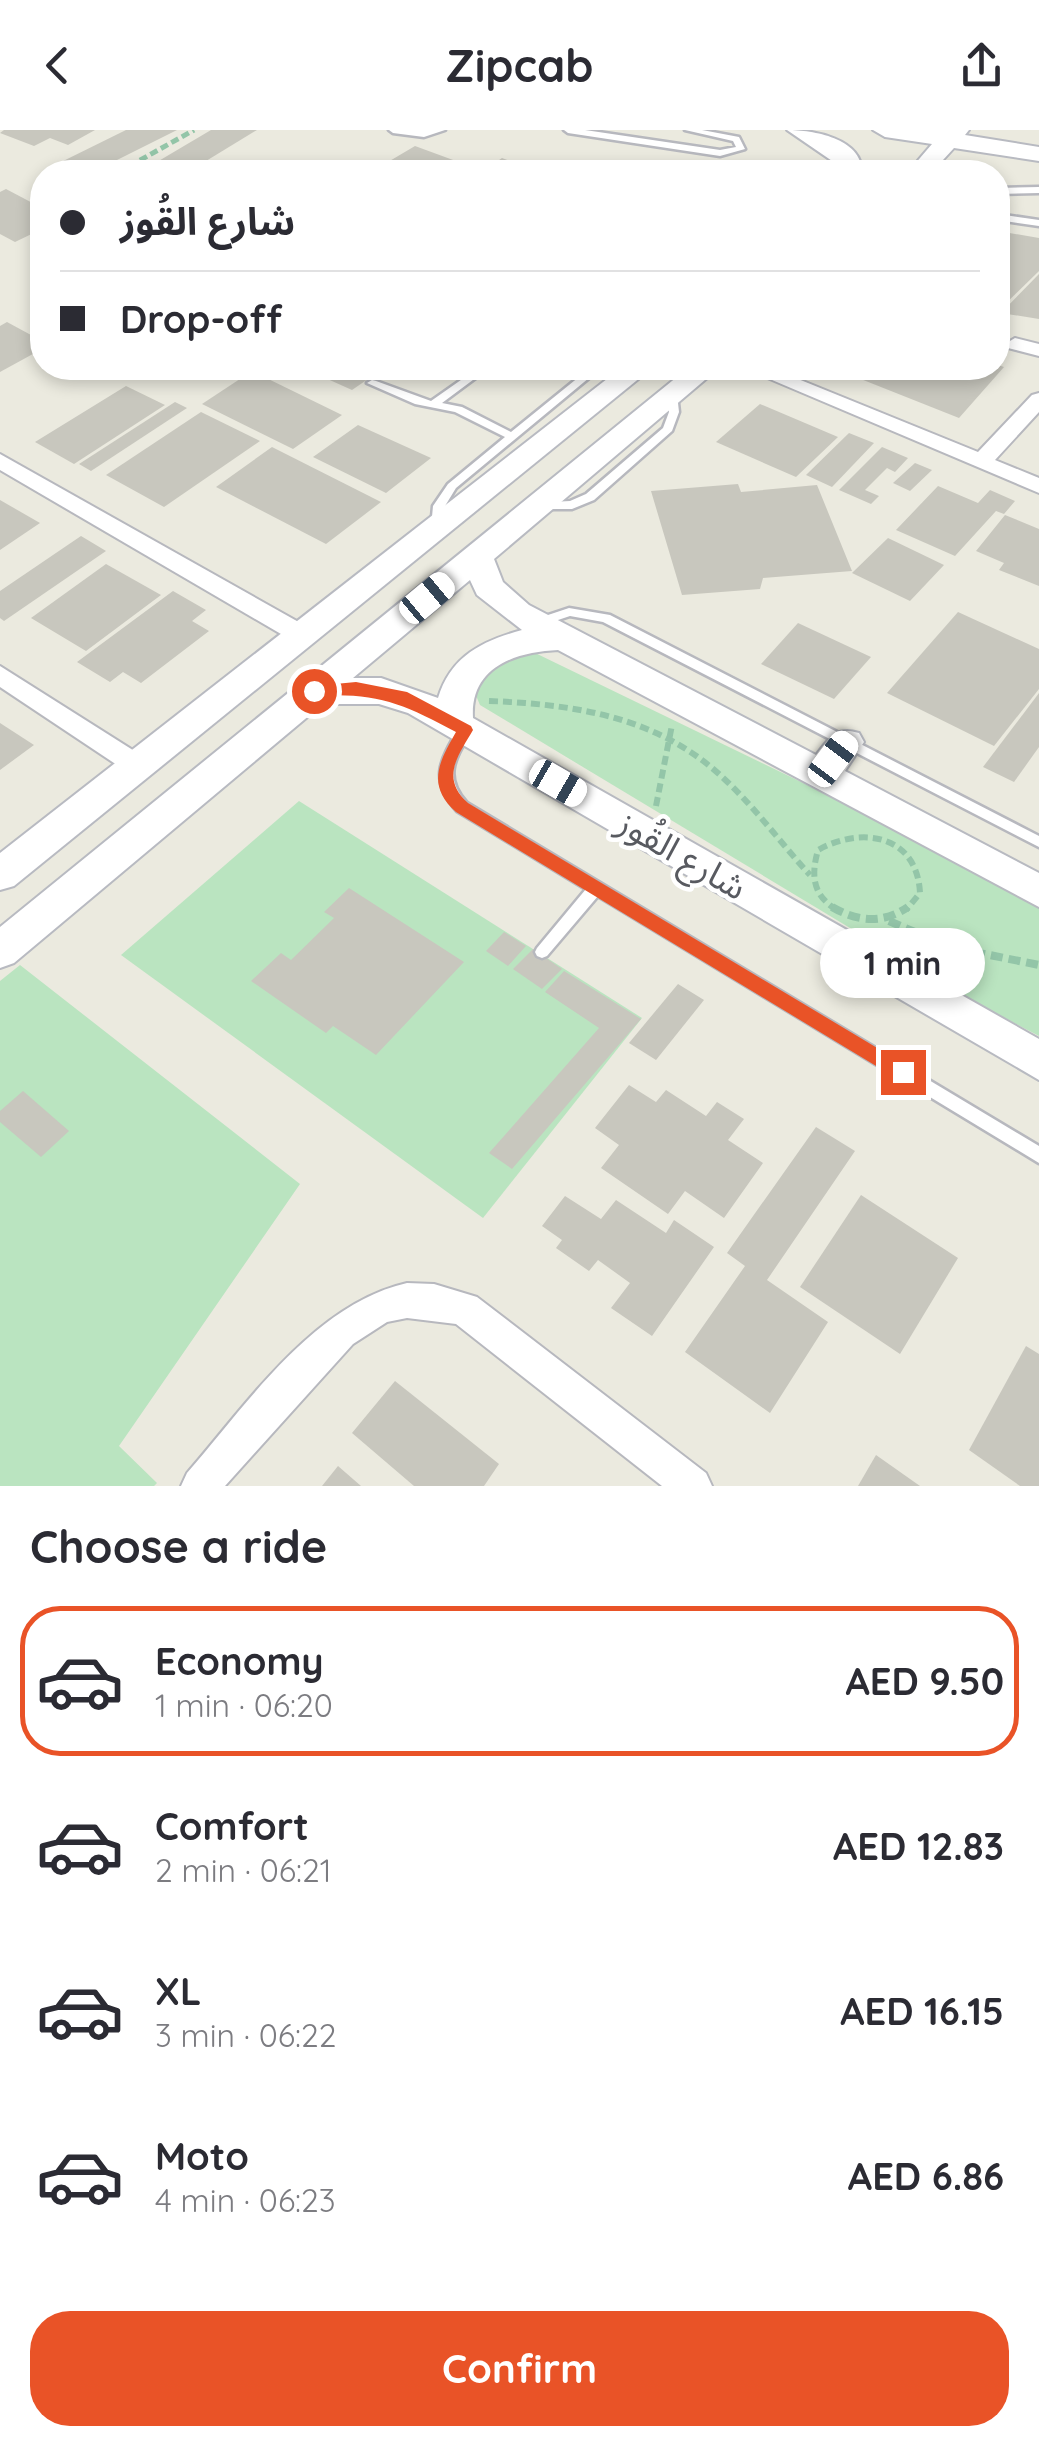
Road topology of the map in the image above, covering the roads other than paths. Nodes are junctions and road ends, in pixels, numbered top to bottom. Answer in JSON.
{"nodes":[{"id":1,"x":393,"y":130,"type":"edge"},
{"id":2,"x":441,"y":130,"type":"edge"},
{"id":3,"x":568,"y":130,"type":"edge"},
{"id":4,"x":689,"y":130,"type":"edge"},
{"id":5,"x":798,"y":130,"type":"edge"},
{"id":6,"x":1025,"y":130,"type":"edge"},
{"id":7,"x":1039,"y":132,"type":"edge"},
{"id":8,"x":953,"y":135,"type":"edge"},
{"id":9,"x":894,"y":144,"type":"edge"},
{"id":10,"x":1039,"y":156,"type":"edge"},
{"id":11,"x":847,"y":160,"type":"edge"},
{"id":12,"x":931,"y":160,"type":"edge"},
{"id":13,"x":1010,"y":162,"type":"edge"},
{"id":14,"x":1039,"y":190,"type":"edge"},
{"id":15,"x":1010,"y":191,"type":"edge"},
{"id":16,"x":1010,"y":219,"type":"edge"},
{"id":17,"x":1039,"y":223,"type":"edge"},
{"id":18,"x":1015,"y":344,"type":"dead end"},
{"id":19,"x":1039,"y":350,"type":"edge"},
{"id":20,"x":467,"y":380,"type":"edge"},
{"id":21,"x":581,"y":380,"type":"edge"},
{"id":22,"x":623,"y":380,"type":"edge"},
{"id":23,"x":690,"y":380,"type":"edge"},
{"id":24,"x":783,"y":380,"type":"edge"},
{"id":25,"x":372,"y":383,"type":"dead end"},
{"id":26,"x":1039,"y":400,"type":"edge"},
{"id":27,"x":434,"y":404,"type":"junction"},
{"id":28,"x":512,"y":437,"type":"junction"},
{"id":29,"x":0,"y":461,"type":"edge"},
{"id":30,"x":981,"y":462,"type":"junction"},
{"id":31,"x":1039,"y":486,"type":"edge"},
{"id":32,"x":437,"y":528,"type":"junction"},
{"id":33,"x":477,"y":556,"type":"junction"},
{"id":34,"x":548,"y":631,"type":"junction"},
{"id":35,"x":302,"y":635,"type":"junction"},
{"id":36,"x":0,"y":675,"type":"edge"},
{"id":37,"x":314,"y":691,"type":"junction"},
{"id":38,"x":458,"y":718,"type":"junction"},
{"id":39,"x":846,"y":742,"type":"junction"},
{"id":40,"x":138,"y":766,"type":"junction"},
{"id":41,"x":821,"y":776,"type":"junction"},
{"id":42,"x":1039,"y":842,"type":"edge"},
{"id":43,"x":0,"y":876,"type":"edge"},
{"id":44,"x":596,"y":888,"type":"junction"},
{"id":45,"x":1039,"y":891,"type":"edge"},
{"id":46,"x":7,"y":938,"type":"edge"},
{"id":47,"x":542,"y":952,"type":"dead end"},
{"id":48,"x":1039,"y":1061,"type":"edge"},
{"id":49,"x":1039,"y":1154,"type":"edge"},
{"id":50,"x":200,"y":1486,"type":"edge"},
{"id":51,"x":693,"y":1486,"type":"edge"}],
"edges":[{"from":1,"to":2,"type":"lane"},
{"from":3,"to":4,"type":"lane"},
{"from":5,"to":11,"type":"street"},
{"from":6,"to":7,"type":"street"},
{"from":8,"to":9,"type":"street"},
{"from":8,"to":10,"type":"street"},
{"from":8,"to":12,"type":"street"},
{"from":10,"to":13,"type":"street"},
{"from":14,"to":15,"type":"lane"},
{"from":16,"to":17,"type":"lane"},
{"from":18,"to":19,"type":"street"},
{"from":20,"to":27,"type":"lane"},
{"from":21,"to":28,"type":"lane"},
{"from":22,"to":32,"type":"street"},
{"from":23,"to":33,"type":"street"},
{"from":24,"to":30,"type":"street"},
{"from":25,"to":27,"type":"lane"},
{"from":26,"to":30,"type":"street"},
{"from":27,"to":28,"type":"lane"},
{"from":28,"to":32,"type":"lane"},
{"from":29,"to":35,"type":"street"},
{"from":30,"to":31,"type":"street"},
{"from":32,"to":35,"type":"street"},
{"from":33,"to":34,"type":"street"},
{"from":33,"to":37,"type":"street"},
{"from":34,"to":38,"type":"street"},
{"from":34,"to":39,"type":"lane"},
{"from":34,"to":41,"type":"street"},
{"from":35,"to":40,"type":"street"},
{"from":36,"to":40,"type":"street"},
{"from":37,"to":38,"type":"street","name":"شارع القُوز"},
{"from":37,"to":46,"type":"street"},
{"from":38,"to":44,"type":"lane"},
{"from":38,"to":48,"type":"street","name":"شارع القُوز"},
{"from":39,"to":41,"type":"street"},
{"from":39,"to":42,"type":"lane"},
{"from":40,"to":43,"type":"street"},
{"from":41,"to":45,"type":"street"},
{"from":44,"to":47,"type":"lane"},
{"from":44,"to":49,"type":"lane"},
{"from":50,"to":51,"type":"street"}]}
